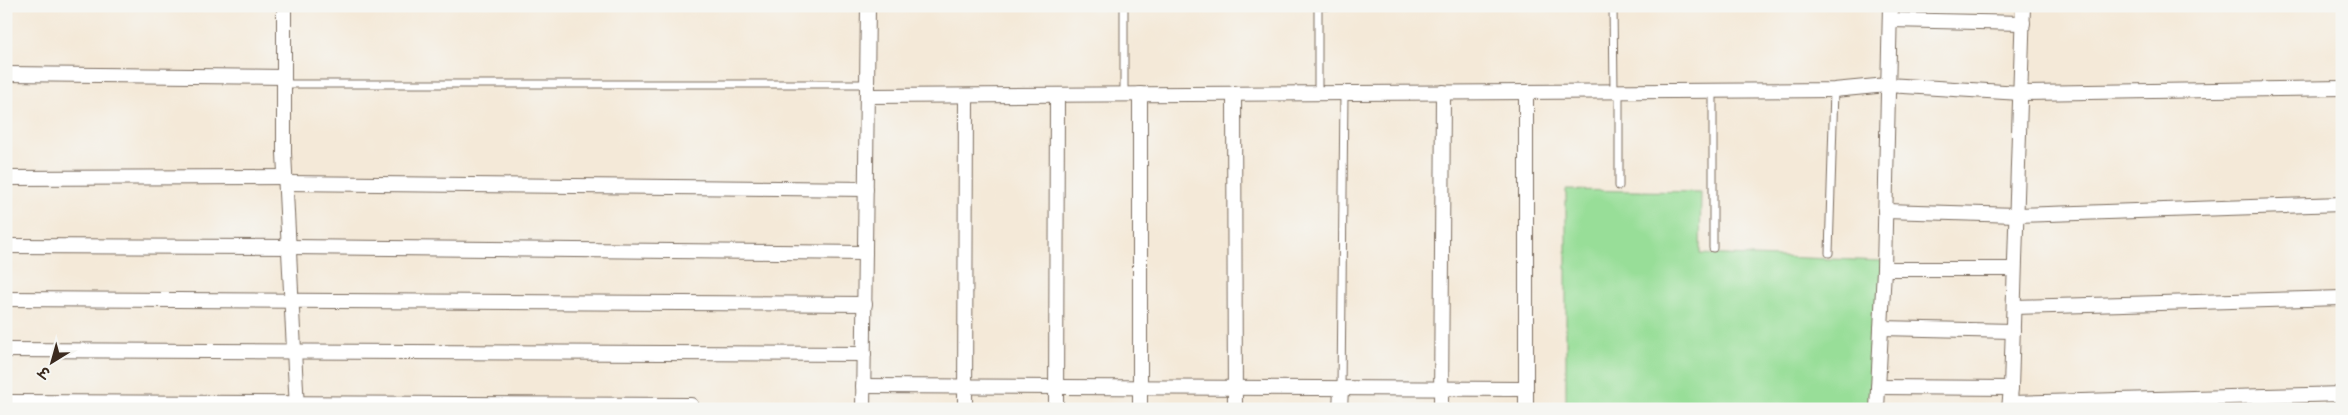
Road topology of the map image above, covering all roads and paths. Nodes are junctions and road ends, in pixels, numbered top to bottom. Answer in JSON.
{"nodes":[{"id":1,"x":284,"y":6,"type":"edge"},
{"id":2,"x":868,"y":6,"type":"edge"},
{"id":3,"x":1124,"y":6,"type":"edge"},
{"id":4,"x":1318,"y":6,"type":"edge"},
{"id":5,"x":1327,"y":6,"type":"edge"},
{"id":6,"x":1613,"y":6,"type":"edge"},
{"id":7,"x":2024,"y":6,"type":"edge"},
{"id":8,"x":1890,"y":13,"type":"edge"},
{"id":9,"x":2023,"y":24,"type":"junction"},
{"id":10,"x":6,"y":74,"type":"edge"},
{"id":11,"x":284,"y":80,"type":"junction"},
{"id":12,"x":1887,"y":85,"type":"junction"},
{"id":13,"x":2342,"y":88,"type":"edge"},
{"id":14,"x":868,"y":90,"type":"junction"},
{"id":15,"x":1834,"y":90,"type":"junction"},
{"id":16,"x":1616,"y":91,"type":"junction"},
{"id":17,"x":1713,"y":91,"type":"junction"},
{"id":18,"x":1318,"y":92,"type":"junction"},
{"id":19,"x":1344,"y":92,"type":"junction"},
{"id":20,"x":1444,"y":92,"type":"junction"},
{"id":21,"x":1526,"y":92,"type":"junction"},
{"id":22,"x":1234,"y":93,"type":"junction"},
{"id":23,"x":2021,"y":93,"type":"junction"},
{"id":24,"x":1124,"y":94,"type":"junction"},
{"id":25,"x":1140,"y":94,"type":"junction"},
{"id":26,"x":1057,"y":95,"type":"junction"},
{"id":27,"x":966,"y":96,"type":"junction"},
{"id":28,"x":6,"y":178,"type":"edge"},
{"id":29,"x":286,"y":180,"type":"junction"},
{"id":30,"x":1619,"y":186,"type":"dead end"},
{"id":31,"x":866,"y":189,"type":"junction"},
{"id":32,"x":2342,"y":204,"type":"edge"},
{"id":33,"x":1885,"y":211,"type":"junction"},
{"id":34,"x":2018,"y":214,"type":"junction"},
{"id":35,"x":6,"y":246,"type":"edge"},
{"id":36,"x":289,"y":247,"type":"junction"},
{"id":37,"x":1713,"y":248,"type":"dead end"},
{"id":38,"x":1829,"y":253,"type":"dead end"},
{"id":39,"x":865,"y":254,"type":"junction"},
{"id":40,"x":2014,"y":269,"type":"junction"},
{"id":41,"x":1884,"y":270,"type":"junction"},
{"id":42,"x":2342,"y":298,"type":"edge"},
{"id":43,"x":6,"y":299,"type":"edge"},
{"id":44,"x":291,"y":299,"type":"junction"},
{"id":45,"x":865,"y":304,"type":"junction"},
{"id":46,"x":2014,"y":307,"type":"junction"},
{"id":47,"x":1881,"y":328,"type":"junction"},
{"id":48,"x":2013,"y":331,"type":"junction"},
{"id":49,"x":6,"y":350,"type":"edge"},
{"id":50,"x":294,"y":350,"type":"junction"},
{"id":51,"x":864,"y":354,"type":"junction"},
{"id":52,"x":863,"y":386,"type":"junction"},
{"id":53,"x":965,"y":387,"type":"junction"},
{"id":54,"x":1056,"y":387,"type":"junction"},
{"id":55,"x":1140,"y":387,"type":"junction"},
{"id":56,"x":1878,"y":387,"type":"junction"},
{"id":57,"x":1234,"y":388,"type":"junction"},
{"id":58,"x":2011,"y":388,"type":"junction"},
{"id":59,"x":1341,"y":389,"type":"junction"},
{"id":60,"x":1441,"y":389,"type":"junction"},
{"id":61,"x":1526,"y":389,"type":"junction"},
{"id":62,"x":2342,"y":394,"type":"edge"},
{"id":63,"x":6,"y":402,"type":"edge"},
{"id":64,"x":690,"y":405,"type":"dead end"},
{"id":65,"x":2009,"y":406,"type":"edge"},
{"id":66,"x":296,"y":407,"type":"edge"},
{"id":67,"x":863,"y":409,"type":"edge"},
{"id":68,"x":965,"y":409,"type":"edge"},
{"id":69,"x":1056,"y":409,"type":"edge"},
{"id":70,"x":1140,"y":409,"type":"edge"},
{"id":71,"x":1234,"y":409,"type":"edge"},
{"id":72,"x":1340,"y":409,"type":"edge"},
{"id":73,"x":1440,"y":409,"type":"edge"},
{"id":74,"x":1526,"y":409,"type":"edge"},
{"id":75,"x":1877,"y":409,"type":"edge"}],
"edges":[{"from":1,"to":11,"type":"street"},
{"from":2,"to":14,"type":"street"},
{"from":3,"to":24,"type":"lane"},
{"from":4,"to":5,"type":"lane"},
{"from":4,"to":18,"type":"lane"},
{"from":6,"to":16,"type":"lane"},
{"from":7,"to":9,"type":"street"},
{"from":8,"to":9,"type":"street"},
{"from":8,"to":12,"type":"street"},
{"from":9,"to":23,"type":"street"},
{"from":10,"to":11,"type":"street"},
{"from":11,"to":14,"type":"lane"},
{"from":11,"to":29,"type":"street"},
{"from":12,"to":15,"type":"street"},
{"from":12,"to":23,"type":"street"},
{"from":12,"to":33,"type":"street"},
{"from":13,"to":23,"type":"street"},
{"from":14,"to":27,"type":"street"},
{"from":14,"to":31,"type":"street"},
{"from":15,"to":17,"type":"street"},
{"from":15,"to":38,"type":"lane"},
{"from":16,"to":17,"type":"street"},
{"from":16,"to":21,"type":"street"},
{"from":16,"to":30,"type":"lane"},
{"from":17,"to":37,"type":"lane"},
{"from":18,"to":19,"type":"street"},
{"from":18,"to":22,"type":"street"},
{"from":19,"to":20,"type":"street"},
{"from":19,"to":59,"type":"lane"},
{"from":20,"to":21,"type":"street"},
{"from":20,"to":60,"type":"street"},
{"from":21,"to":61,"type":"street"},
{"from":22,"to":25,"type":"street"},
{"from":22,"to":57,"type":"street"},
{"from":23,"to":34,"type":"street"},
{"from":24,"to":25,"type":"street"},
{"from":24,"to":26,"type":"street"},
{"from":25,"to":55,"type":"street"},
{"from":26,"to":27,"type":"street"},
{"from":26,"to":54,"type":"street"},
{"from":27,"to":53,"type":"street"},
{"from":28,"to":29,"type":"street"},
{"from":29,"to":31,"type":"street"},
{"from":29,"to":36,"type":"street"},
{"from":31,"to":39,"type":"street"},
{"from":32,"to":34,"type":"street"},
{"from":33,"to":34,"type":"street"},
{"from":33,"to":41,"type":"street"},
{"from":34,"to":40,"type":"street"},
{"from":35,"to":36,"type":"street"},
{"from":36,"to":39,"type":"street"},
{"from":36,"to":44,"type":"street"},
{"from":39,"to":45,"type":"street"},
{"from":40,"to":41,"type":"street"},
{"from":40,"to":46,"type":"street"},
{"from":41,"to":47,"type":"street"},
{"from":42,"to":46,"type":"street"},
{"from":43,"to":44,"type":"street"},
{"from":44,"to":45,"type":"street"},
{"from":44,"to":50,"type":"street"},
{"from":45,"to":51,"type":"street"},
{"from":46,"to":48,"type":"street"},
{"from":47,"to":48,"type":"street"},
{"from":47,"to":56,"type":"street"},
{"from":48,"to":58,"type":"street"},
{"from":49,"to":50,"type":"street"},
{"from":50,"to":51,"type":"street"},
{"from":50,"to":66,"type":"street"},
{"from":51,"to":52,"type":"street"},
{"from":52,"to":53,"type":"street"},
{"from":52,"to":67,"type":"street"},
{"from":53,"to":54,"type":"street"},
{"from":53,"to":68,"type":"street"},
{"from":54,"to":55,"type":"street"},
{"from":54,"to":69,"type":"street"},
{"from":55,"to":57,"type":"street"},
{"from":55,"to":70,"type":"street"},
{"from":56,"to":58,"type":"street"},
{"from":56,"to":75,"type":"street"},
{"from":57,"to":59,"type":"street"},
{"from":57,"to":71,"type":"street"},
{"from":58,"to":65,"type":"street"},
{"from":59,"to":60,"type":"street"},
{"from":59,"to":72,"type":"street"},
{"from":60,"to":61,"type":"street"},
{"from":60,"to":73,"type":"street"},
{"from":61,"to":74,"type":"street"},
{"from":62,"to":65,"type":"street"},
{"from":63,"to":66,"type":"street"},
{"from":64,"to":66,"type":"street"}]}
